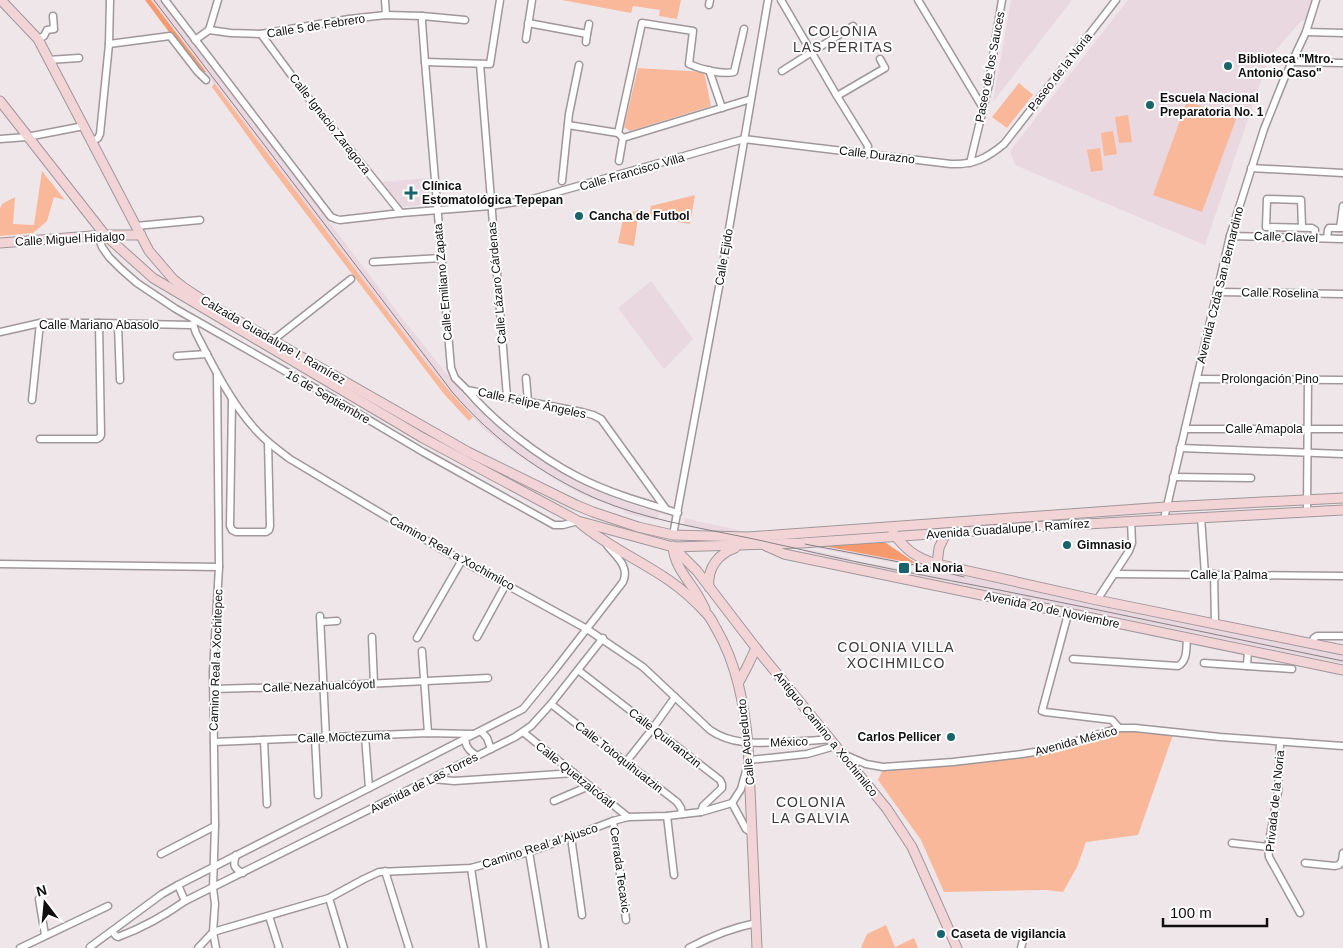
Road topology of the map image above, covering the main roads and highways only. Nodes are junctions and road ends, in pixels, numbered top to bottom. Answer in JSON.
{"nodes":[{"id":1,"x":1,"y":0,"type":"edge"},
{"id":2,"x":0,"y":101,"type":"edge"},
{"id":3,"x":141,"y":235,"type":"junction"},
{"id":4,"x":102,"y":236,"type":"junction"},
{"id":5,"x":0,"y":243,"type":"edge"},
{"id":6,"x":1343,"y":498,"type":"edge"},
{"id":7,"x":1343,"y":510,"type":"edge"},
{"id":8,"x":578,"y":521,"type":"junction"},
{"id":9,"x":890,"y":528,"type":"junction"},
{"id":10,"x":946,"y":533,"type":"junction"},
{"id":11,"x":673,"y":535,"type":"junction"},
{"id":12,"x":896,"y":536,"type":"junction"},
{"id":13,"x":764,"y":544,"type":"junction"},
{"id":14,"x":740,"y":546,"type":"junction"},
{"id":15,"x":673,"y":547,"type":"junction"},
{"id":16,"x":937,"y":564,"type":"junction"},
{"id":17,"x":710,"y":587,"type":"junction"},
{"id":18,"x":708,"y":615,"type":"junction"},
{"id":19,"x":756,"y":648,"type":"junction"},
{"id":20,"x":1343,"y":650,"type":"edge"},
{"id":21,"x":1343,"y":670,"type":"edge"},
{"id":22,"x":738,"y":682,"type":"junction"},
{"id":23,"x":757,"y":948,"type":"edge"},
{"id":24,"x":957,"y":948,"type":"edge"}],
"edges":[{"from":1,"to":3,"type":"main road","name":"Calzada Guadalupe I. Ramírez"},
{"from":2,"to":4,"type":"main road","name":"Calzada Guadalupe I. Ramírez"},
{"from":3,"to":4,"type":"main road","name":"Calle Miguel Hidalgo"},
{"from":3,"to":11,"type":"main road","name":"Calzada Guadalupe I. Ramírez"},
{"from":4,"to":5,"type":"main road","name":"Calle Miguel Hidalgo"},
{"from":4,"to":8,"type":"main road","name":"Calzada Guadalupe I. Ramírez"},
{"from":6,"to":9,"type":"main road","name":"Avenida Guadalupe I. Ramírez"},
{"from":7,"to":10,"type":"main road","name":"Avenida Guadalupe I. Ramírez"},
{"from":8,"to":15,"type":"main road","name":"Calzada Guadalupe I. Ramírez"},
{"from":8,"to":18,"type":"main road","name":"Calle Acueducto"},
{"from":9,"to":11,"type":"main road","name":"Avenida Guadalupe I. Ramírez"},
{"from":9,"to":12,"type":"main road","name":"Avenida 20 de Noviembre"},
{"from":10,"to":12,"type":"main road","name":"Avenida Guadalupe I. Ramírez"},
{"from":10,"to":16,"type":"main road"},
{"from":11,"to":15,"type":"main road"},
{"from":12,"to":13,"type":"main road","name":"Avenida Guadalupe I. Ramírez"},
{"from":12,"to":16,"type":"main road","name":"Avenida 20 de Noviembre"},
{"from":13,"to":14,"type":"main road","name":"Avenida Guadalupe I. Ramírez"},
{"from":13,"to":21,"type":"main road","name":"Avenida 20 de Noviembre"},
{"from":14,"to":15,"type":"main road","name":"Avenida Guadalupe I. Ramírez"},
{"from":14,"to":17,"type":"main road"},
{"from":15,"to":17,"type":"main road","name":"Antiguo Camino a Xochimilco"},
{"from":15,"to":18,"type":"main road"},
{"from":16,"to":20,"type":"main road","name":"Avenida 20 de Noviembre"},
{"from":17,"to":19,"type":"main road","name":"Antiguo Camino a Xochimilco"},
{"from":18,"to":22,"type":"main road","name":"Calle Acueducto"},
{"from":19,"to":22,"type":"main road"},
{"from":19,"to":24,"type":"main road","name":"Antiguo Camino a Xochimilco"},
{"from":22,"to":23,"type":"main road","name":"Calle Acueducto"}]}
